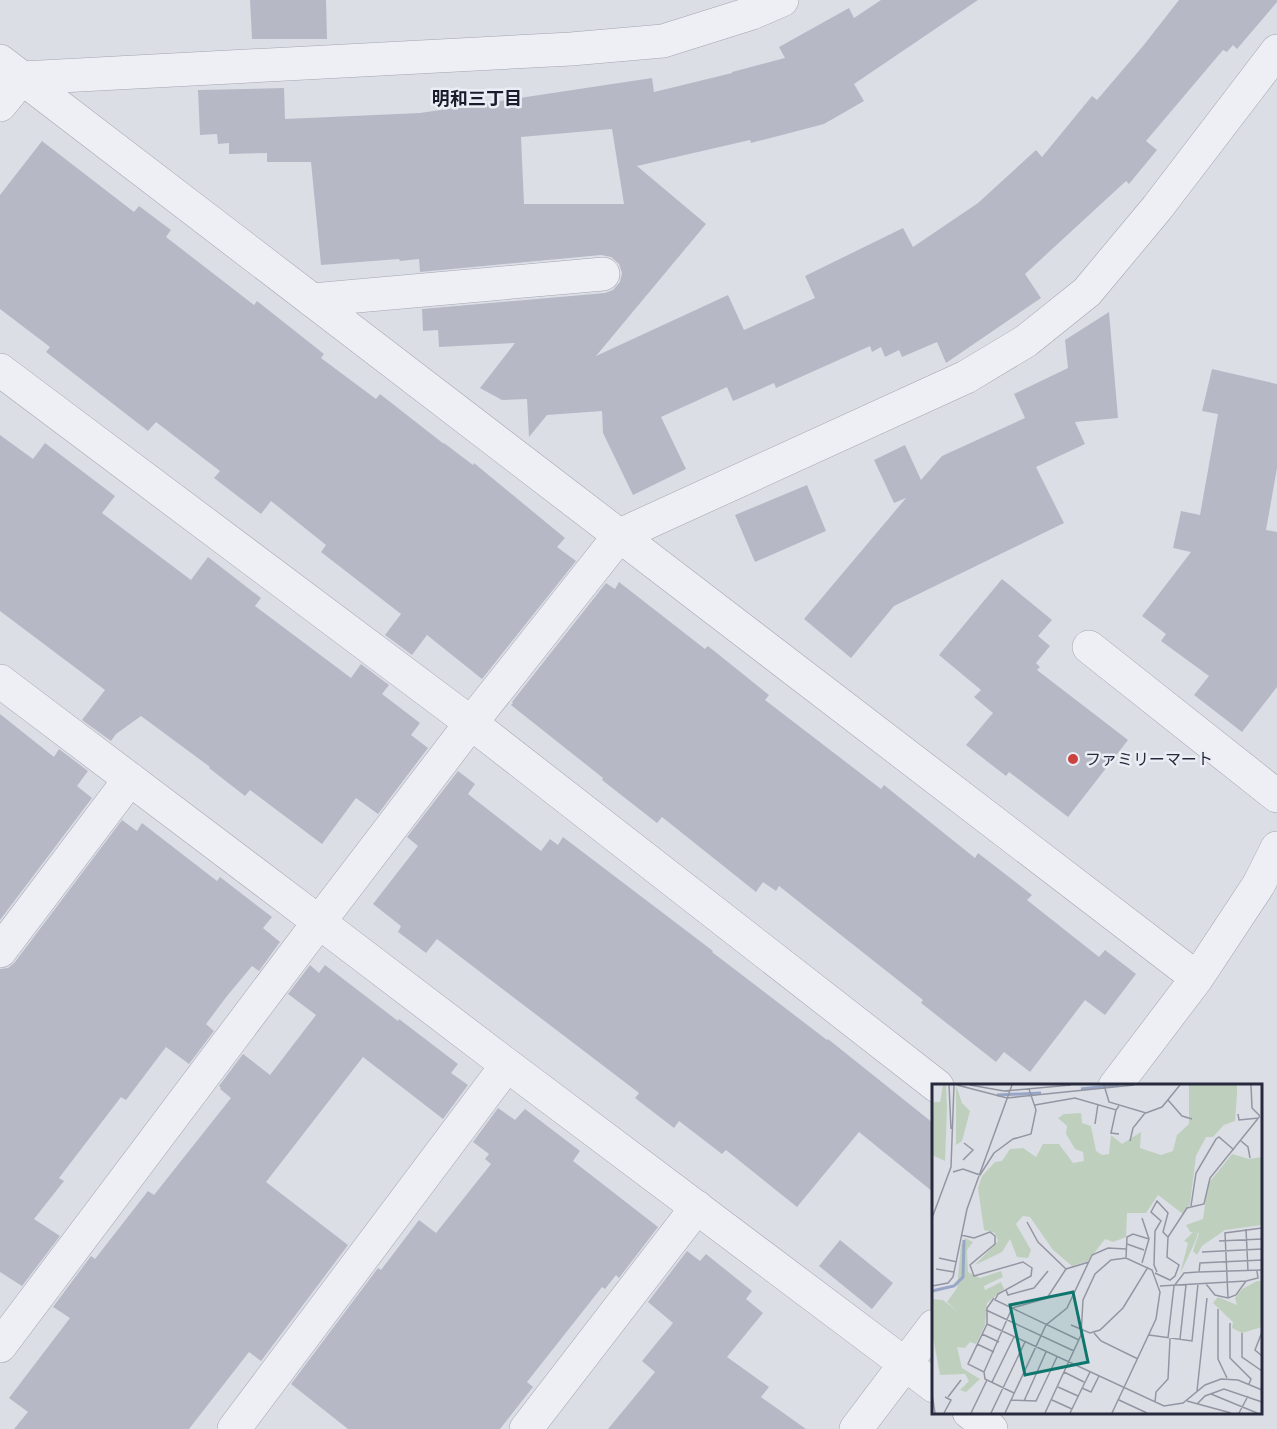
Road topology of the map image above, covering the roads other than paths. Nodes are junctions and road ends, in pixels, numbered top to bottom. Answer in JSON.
{"nodes":[{"id":1,"x":782,"y":0,"type":"edge"},
{"id":2,"x":1277,"y":51,"type":"edge"},
{"id":3,"x":11,"y":69,"type":"edge"},
{"id":4,"x":0,"y":105,"type":"edge"},
{"id":5,"x":603,"y":274,"type":"dead end"},
{"id":6,"x":312,"y":300,"type":"junction"},
{"id":7,"x":0,"y":370,"type":"edge"},
{"id":8,"x":620,"y":535,"type":"junction"},
{"id":9,"x":1089,"y":647,"type":"dead end"},
{"id":10,"x":0,"y":681,"type":"edge"},
{"id":11,"x":471,"y":723,"type":"junction"},
{"id":12,"x":130,"y":779,"type":"junction"},
{"id":13,"x":1277,"y":796,"type":"edge"},
{"id":14,"x":1277,"y":848,"type":"edge"},
{"id":15,"x":319,"y":922,"type":"junction"},
{"id":16,"x":0,"y":951,"type":"edge"},
{"id":17,"x":1197,"y":978,"type":"junction"},
{"id":18,"x":507,"y":1065,"type":"junction"},
{"id":19,"x":934,"y":1084,"type":"edge"},
{"id":20,"x":1117,"y":1084,"type":"edge"},
{"id":21,"x":697,"y":1207,"type":"junction"},
{"id":22,"x":932,"y":1327,"type":"edge"},
{"id":23,"x":0,"y":1346,"type":"edge"},
{"id":24,"x":905,"y":1364,"type":"junction"},
{"id":25,"x":932,"y":1385,"type":"edge"},
{"id":26,"x":970,"y":1414,"type":"edge"},
{"id":27,"x":234,"y":1429,"type":"edge"},
{"id":28,"x":525,"y":1429,"type":"edge"},
{"id":29,"x":856,"y":1429,"type":"edge"},
{"id":30,"x":991,"y":1429,"type":"edge"}],
"edges":[{"from":1,"to":3,"type":"street"},
{"from":2,"to":8,"type":"street"},
{"from":3,"to":4,"type":"street"},
{"from":3,"to":6,"type":"street"},
{"from":5,"to":6,"type":"street"},
{"from":6,"to":8,"type":"street"},
{"from":7,"to":11,"type":"street"},
{"from":8,"to":11,"type":"street"},
{"from":8,"to":17,"type":"street"},
{"from":9,"to":13,"type":"street"},
{"from":10,"to":12,"type":"street"},
{"from":11,"to":15,"type":"street"},
{"from":11,"to":19,"type":"street"},
{"from":12,"to":15,"type":"street"},
{"from":12,"to":16,"type":"street"},
{"from":14,"to":17,"type":"street"},
{"from":15,"to":18,"type":"street"},
{"from":15,"to":23,"type":"street"},
{"from":17,"to":20,"type":"street"},
{"from":18,"to":21,"type":"street"},
{"from":18,"to":27,"type":"street"},
{"from":21,"to":24,"type":"street"},
{"from":21,"to":28,"type":"street"},
{"from":22,"to":24,"type":"street"},
{"from":24,"to":25,"type":"street"},
{"from":24,"to":29,"type":"street"},
{"from":26,"to":30,"type":"street"}]}
